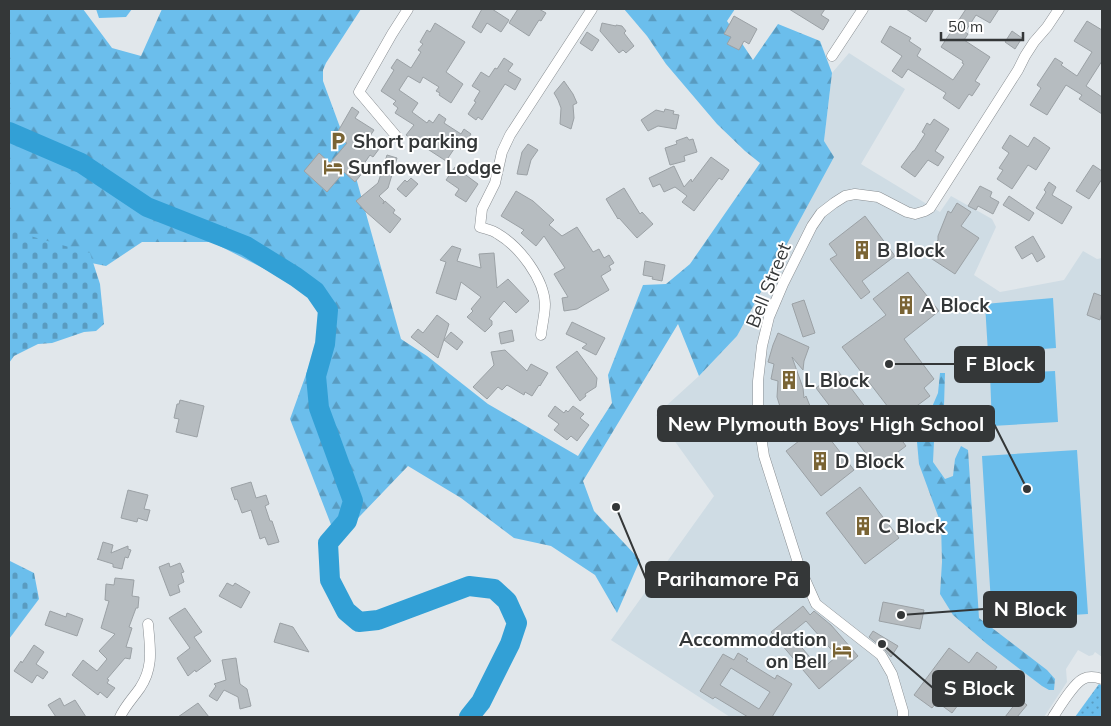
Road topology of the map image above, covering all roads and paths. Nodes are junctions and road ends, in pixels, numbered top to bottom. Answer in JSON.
{"nodes":[{"id":1,"x":408,"y":9,"type":"edge"},
{"id":2,"x":592,"y":9,"type":"edge"},
{"id":3,"x":863,"y":9,"type":"edge"},
{"id":4,"x":1059,"y":9,"type":"edge"},
{"id":5,"x":832,"y":56,"type":"dead end"},
{"id":6,"x":397,"y":137,"type":"dead end"},
{"id":7,"x":541,"y":335,"type":"dead end"},
{"id":8,"x":148,"y":624,"type":"dead end"},
{"id":9,"x":1098,"y":678,"type":"edge"},
{"id":10,"x":120,"y":717,"type":"edge"},
{"id":11,"x":902,"y":717,"type":"edge"},
{"id":12,"x":1053,"y":717,"type":"edge"}],
"edges":[{"from":1,"to":6,"type":"street"},
{"from":2,"to":7,"type":"street"},
{"from":3,"to":5,"type":"street"},
{"from":4,"to":11,"type":"street","name":"Bell Street"},
{"from":8,"to":10,"type":"street"},
{"from":9,"to":12,"type":"street"}]}
